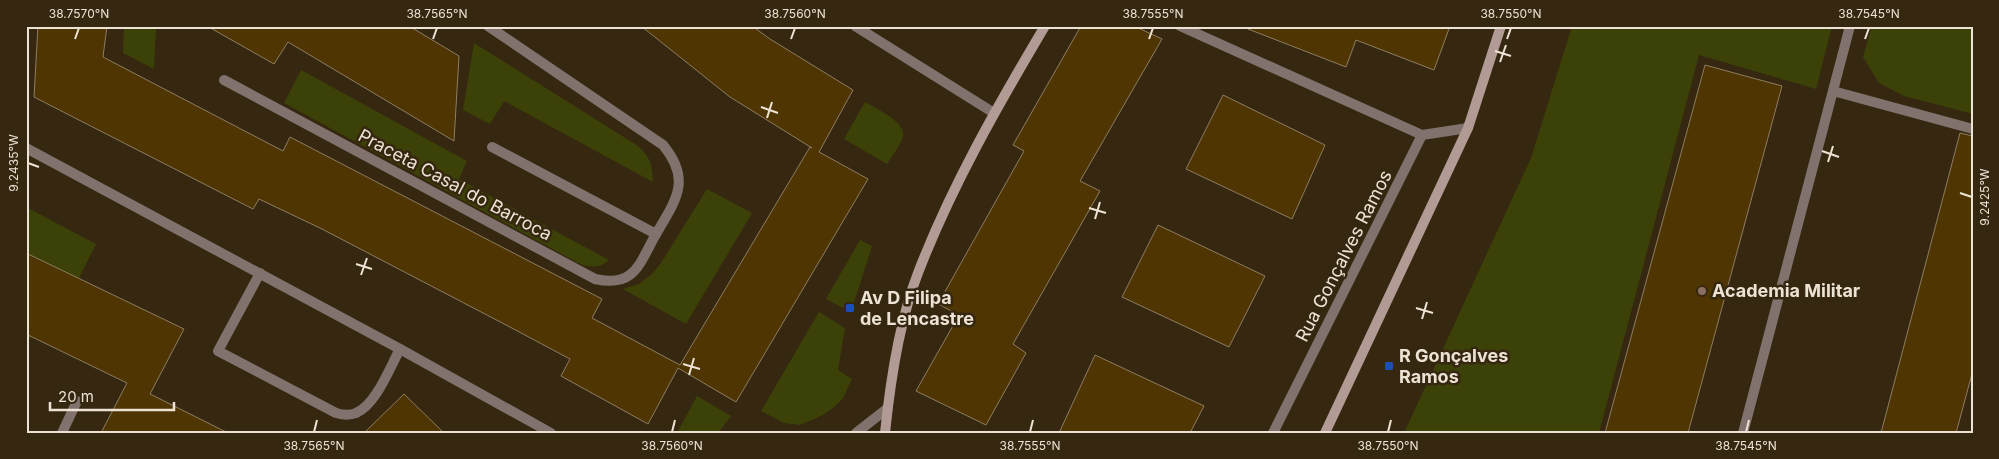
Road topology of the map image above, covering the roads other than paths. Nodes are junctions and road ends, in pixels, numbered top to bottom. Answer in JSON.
{"nodes":[{"id":1,"x":488,"y":26,"type":"edge"},
{"id":2,"x":854,"y":26,"type":"edge"},
{"id":3,"x":1046,"y":26,"type":"edge"},
{"id":4,"x":1180,"y":26,"type":"edge"},
{"id":5,"x":1501,"y":26,"type":"edge"},
{"id":6,"x":1850,"y":26,"type":"edge"},
{"id":7,"x":224,"y":80,"type":"dead end"},
{"id":8,"x":1833,"y":91,"type":"junction"},
{"id":9,"x":994,"y":113,"type":"junction"},
{"id":10,"x":1468,"y":128,"type":"junction"},
{"id":11,"x":1973,"y":129,"type":"edge"},
{"id":12,"x":1422,"y":135,"type":"junction"},
{"id":13,"x":492,"y":147,"type":"dead end"},
{"id":14,"x":26,"y":148,"type":"edge"},
{"id":15,"x":656,"y":234,"type":"junction"},
{"id":16,"x":260,"y":273,"type":"junction"},
{"id":17,"x":400,"y":349,"type":"junction"},
{"id":18,"x":77,"y":401,"type":"dead end"},
{"id":19,"x":888,"y":408,"type":"junction"},
{"id":20,"x":62,"y":433,"type":"edge"},
{"id":21,"x":551,"y":433,"type":"edge"},
{"id":22,"x":856,"y":433,"type":"edge"},
{"id":23,"x":885,"y":433,"type":"edge"},
{"id":24,"x":1273,"y":433,"type":"edge"},
{"id":25,"x":1325,"y":433,"type":"edge"},
{"id":26,"x":1743,"y":433,"type":"edge"}],
"edges":[{"from":1,"to":15,"type":"street","name":"Praceta Casal do Barroca"},
{"from":2,"to":9,"type":"street"},
{"from":3,"to":9,"type":"main road"},
{"from":4,"to":12,"type":"street"},
{"from":5,"to":10,"type":"main road"},
{"from":6,"to":8,"type":"street"},
{"from":7,"to":15,"type":"street","name":"Praceta Casal do Barroca"},
{"from":8,"to":11,"type":"street"},
{"from":8,"to":26,"type":"street"},
{"from":9,"to":19,"type":"main road"},
{"from":10,"to":12,"type":"street"},
{"from":10,"to":25,"type":"main road"},
{"from":12,"to":24,"type":"street","name":"Rua Gonçalves Ramos"},
{"from":13,"to":15,"type":"street"},
{"from":14,"to":16,"type":"street"},
{"from":16,"to":17,"type":"street"},
{"from":16,"to":17,"type":"street"},
{"from":17,"to":21,"type":"street"},
{"from":18,"to":20,"type":"street"},
{"from":19,"to":22,"type":"street"},
{"from":19,"to":23,"type":"main road"}]}
